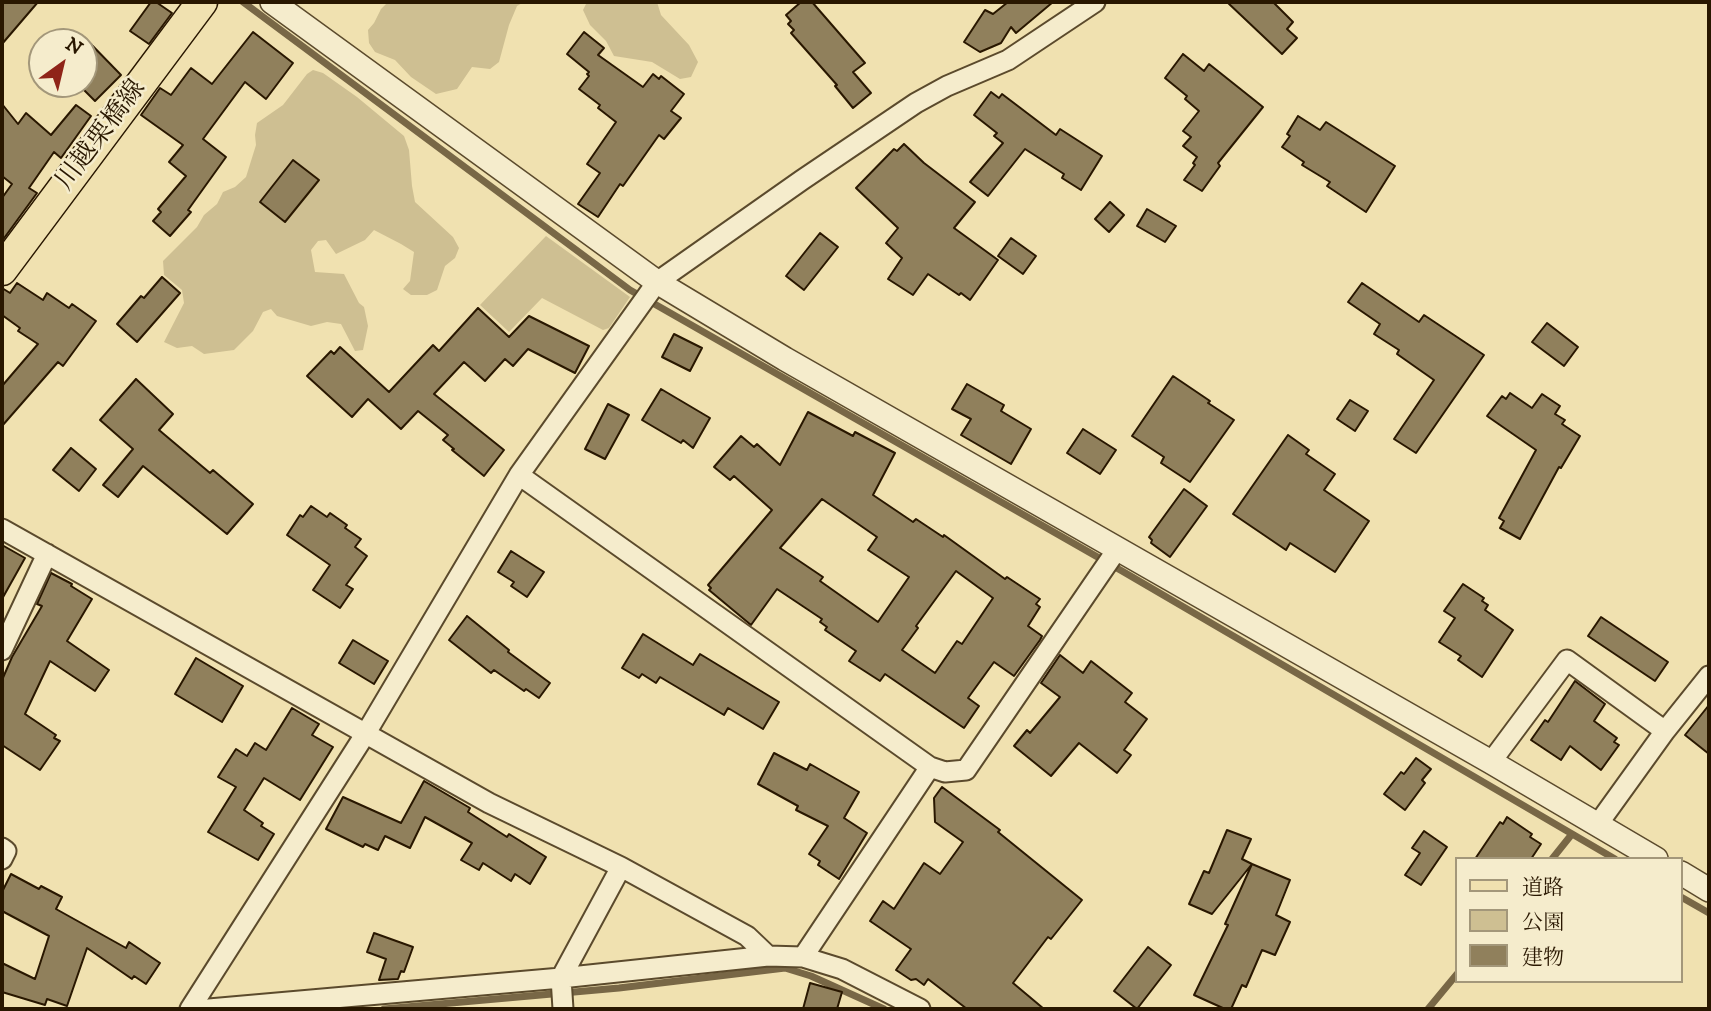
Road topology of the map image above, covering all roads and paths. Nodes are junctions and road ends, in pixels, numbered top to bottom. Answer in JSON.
{"nodes":[{"id":1,"x":202,"y":2,"type":"edge"},
{"id":2,"x":272,"y":2,"type":"edge"},
{"id":3,"x":1095,"y":2,"type":"edge"},
{"id":4,"x":2,"y":270,"type":"edge"},
{"id":5,"x":657,"y":282,"type":"junction"},
{"id":6,"x":519,"y":475,"type":"junction"},
{"id":7,"x":2,"y":529,"type":"edge"},
{"id":8,"x":1118,"y":548,"type":"junction"},
{"id":9,"x":47,"y":554,"type":"junction"},
{"id":10,"x":2,"y":650,"type":"edge"},
{"id":11,"x":1709,"y":676,"type":"edge"},
{"id":12,"x":1665,"y":731,"type":"junction"},
{"id":13,"x":366,"y":733,"type":"junction"},
{"id":14,"x":1491,"y":762,"type":"junction"},
{"id":15,"x":930,"y":767,"type":"junction"},
{"id":16,"x":1598,"y":824,"type":"junction"},
{"id":17,"x":2,"y":848,"type":"edge"},
{"id":18,"x":1653,"y":857,"type":"edge"},
{"id":19,"x":2,"y":859,"type":"edge"},
{"id":20,"x":621,"y":866,"type":"junction"},
{"id":21,"x":1683,"y":874,"type":"edge"},
{"id":22,"x":1709,"y":890,"type":"edge"},
{"id":23,"x":768,"y":956,"type":"junction"},
{"id":24,"x":803,"y":957,"type":"junction"},
{"id":25,"x":561,"y":978,"type":"junction"},
{"id":26,"x":190,"y":1009,"type":"edge"},
{"id":27,"x":209,"y":1009,"type":"edge"},
{"id":28,"x":563,"y":1009,"type":"edge"},
{"id":29,"x":920,"y":1009,"type":"edge"}],
"edges":[{"from":1,"to":4,"type":"main road","name":"川越栗橋線"},
{"from":2,"to":5,"type":"street"},
{"from":3,"to":5,"type":"street"},
{"from":5,"to":6,"type":"street"},
{"from":5,"to":8,"type":"street"},
{"from":6,"to":13,"type":"street"},
{"from":6,"to":15,"type":"street"},
{"from":7,"to":9,"type":"street"},
{"from":8,"to":14,"type":"street"},
{"from":8,"to":15,"type":"street"},
{"from":9,"to":10,"type":"street"},
{"from":9,"to":13,"type":"street"},
{"from":11,"to":12,"type":"street"},
{"from":12,"to":14,"type":"street"},
{"from":12,"to":16,"type":"street"},
{"from":13,"to":20,"type":"street"},
{"from":13,"to":26,"type":"street"},
{"from":14,"to":16,"type":"street"},
{"from":15,"to":24,"type":"street"},
{"from":16,"to":18,"type":"street"},
{"from":17,"to":19,"type":"street"},
{"from":20,"to":23,"type":"street"},
{"from":20,"to":25,"type":"street"},
{"from":21,"to":22,"type":"street"},
{"from":23,"to":24,"type":"street"},
{"from":23,"to":25,"type":"street"},
{"from":24,"to":29,"type":"street"},
{"from":25,"to":27,"type":"street"},
{"from":25,"to":28,"type":"street"}]}
